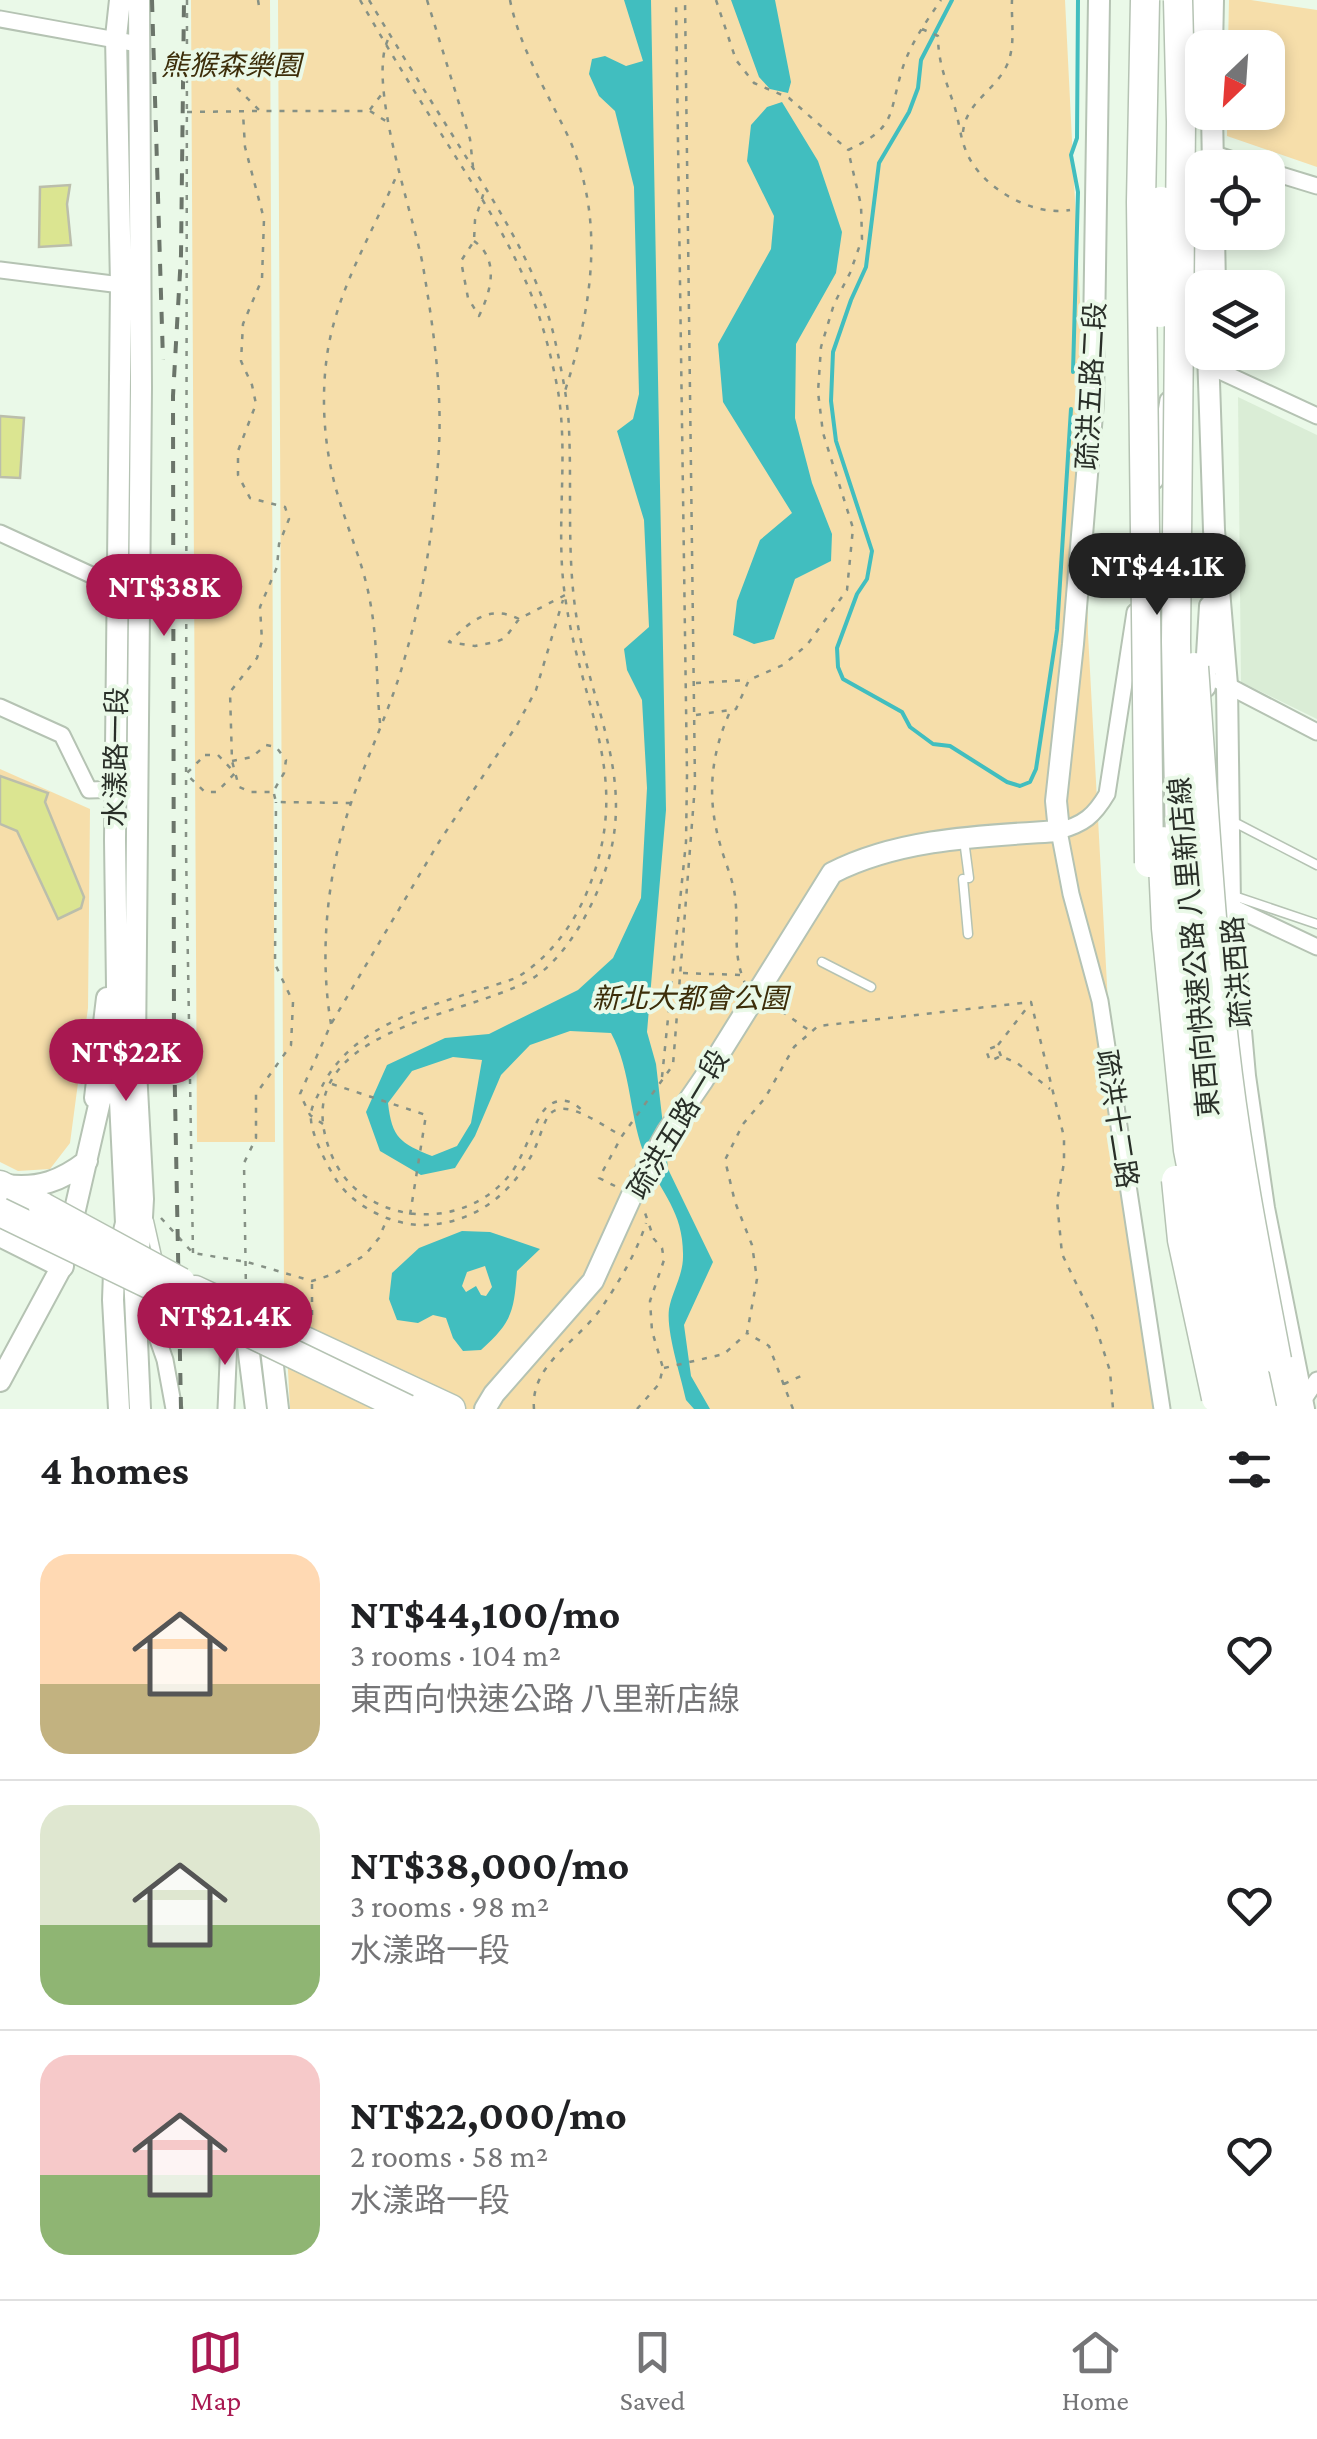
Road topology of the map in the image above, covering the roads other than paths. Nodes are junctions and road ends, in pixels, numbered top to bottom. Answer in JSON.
{"nodes":[{"id":1,"x":120,"y":0,"type":"edge"},
{"id":2,"x":139,"y":0,"type":"edge"},
{"id":3,"x":1099,"y":0,"type":"edge"},
{"id":4,"x":1145,"y":0,"type":"edge"},
{"id":5,"x":1164,"y":0,"type":"edge"},
{"id":6,"x":1178,"y":0,"type":"edge"},
{"id":7,"x":1193,"y":0,"type":"edge"},
{"id":8,"x":1212,"y":0,"type":"edge"},
{"id":9,"x":0,"y":19,"type":"edge"},
{"id":10,"x":1212,"y":30,"type":"edge"},
{"id":11,"x":116,"y":38,"type":"junction"},
{"id":12,"x":138,"y":44,"type":"junction"},
{"id":13,"x":1285,"y":176,"type":"edge"},
{"id":14,"x":1317,"y":186,"type":"edge"},
{"id":15,"x":1180,"y":247,"type":"junction"},
{"id":16,"x":0,"y":270,"type":"edge"},
{"id":17,"x":1196,"y":270,"type":"edge"},
{"id":18,"x":122,"y":285,"type":"junction"},
{"id":19,"x":1187,"y":370,"type":"edge"},
{"id":20,"x":1210,"y":370,"type":"edge"},
{"id":21,"x":1229,"y":370,"type":"edge"},
{"id":22,"x":1317,"y":416,"type":"edge"},
{"id":23,"x":1214,"y":530,"type":"junction"},
{"id":24,"x":0,"y":533,"type":"edge"},
{"id":25,"x":118,"y":588,"type":"junction"},
{"id":26,"x":139,"y":595,"type":"junction"},
{"id":27,"x":1206,"y":674,"type":"junction"},
{"id":28,"x":1227,"y":685,"type":"junction"},
{"id":29,"x":0,"y":707,"type":"edge"},
{"id":30,"x":1317,"y":732,"type":"edge"},
{"id":31,"x":116,"y":788,"type":"junction"},
{"id":32,"x":139,"y":789,"type":"junction"},
{"id":33,"x":1229,"y":820,"type":"junction"},
{"id":34,"x":1059,"y":831,"type":"junction"},
{"id":35,"x":1149,"y":834,"type":"junction"},
{"id":36,"x":964,"y":840,"type":"junction"},
{"id":37,"x":1317,"y":865,"type":"edge"},
{"id":38,"x":1230,"y":900,"type":"junction"},
{"id":39,"x":1317,"y":924,"type":"edge"},
{"id":40,"x":116,"y":925,"type":"junction"},
{"id":41,"x":968,"y":934,"type":"dead end"},
{"id":42,"x":1317,"y":948,"type":"edge"},
{"id":43,"x":822,"y":962,"type":"dead end"},
{"id":44,"x":871,"y":987,"type":"dead end"},
{"id":45,"x":126,"y":1056,"type":"junction"},
{"id":46,"x":92,"y":1135,"type":"junction"},
{"id":47,"x":87,"y":1161,"type":"junction"},
{"id":48,"x":0,"y":1176,"type":"edge"},
{"id":49,"x":4,"y":1189,"type":"edge"},
{"id":50,"x":143,"y":1199,"type":"junction"},
{"id":51,"x":0,"y":1215,"type":"edge"},
{"id":52,"x":0,"y":1227,"type":"edge"},
{"id":53,"x":73,"y":1228,"type":"junction"},
{"id":54,"x":0,"y":1235,"type":"edge"},
{"id":55,"x":64,"y":1258,"type":"junction"},
{"id":56,"x":123,"y":1265,"type":"junction"},
{"id":57,"x":195,"y":1299,"type":"junction"},
{"id":58,"x":244,"y":1321,"type":"junction"},
{"id":59,"x":165,"y":1360,"type":"junction"},
{"id":60,"x":1317,"y":1380,"type":"edge"},
{"id":61,"x":0,"y":1382,"type":"edge"},
{"id":62,"x":1298,"y":1406,"type":"edge"},
{"id":63,"x":119,"y":1409,"type":"edge"},
{"id":64,"x":140,"y":1409,"type":"edge"},
{"id":65,"x":174,"y":1409,"type":"edge"},
{"id":66,"x":226,"y":1409,"type":"edge"},
{"id":67,"x":256,"y":1409,"type":"edge"},
{"id":68,"x":278,"y":1409,"type":"edge"},
{"id":69,"x":407,"y":1409,"type":"edge"},
{"id":70,"x":451,"y":1409,"type":"edge"},
{"id":71,"x":485,"y":1409,"type":"edge"},
{"id":72,"x":1162,"y":1409,"type":"edge"},
{"id":73,"x":1218,"y":1409,"type":"edge"},
{"id":74,"x":1238,"y":1409,"type":"edge"},
{"id":75,"x":1247,"y":1409,"type":"edge"},
{"id":76,"x":1262,"y":1409,"type":"edge"},
{"id":77,"x":1277,"y":1409,"type":"edge"}],
"edges":[{"from":1,"to":11,"type":"street","name":"水漾路一段"},
{"from":2,"to":12,"type":"street","name":"水漾路一段"},
{"from":3,"to":34,"type":"street","name":"疏洪五路二段"},
{"from":4,"to":35,"type":"highway","bridge":true},
{"from":5,"to":74,"type":"highway","name":"東西向快速公路 八里新店線","bridge":true},
{"from":6,"to":15,"type":"highway","name":"東西向快速公路 八里新店線","bridge":true},
{"from":7,"to":17,"type":"street"},
{"from":8,"to":10,"type":"street"},
{"from":9,"to":11,"type":"street"},
{"from":11,"to":12,"type":"street"},
{"from":11,"to":18,"type":"street","name":"水漾路一段"},
{"from":12,"to":26,"type":"street","name":"水漾路一段"},
{"from":13,"to":14,"type":"street"},
{"from":15,"to":62,"type":"highway","bridge":true},
{"from":15,"to":76,"type":"highway","name":"東西向快速公路 八里新店線","bridge":true},
{"from":16,"to":18,"type":"street"},
{"from":18,"to":25,"type":"street","name":"水漾路一段"},
{"from":19,"to":34,"type":"street"},
{"from":20,"to":23,"type":"street","name":"疏洪西路"},
{"from":21,"to":22,"type":"street"},
{"from":23,"to":27,"type":"street","name":"疏洪西路"},
{"from":23,"to":28,"type":"street","name":"疏洪西路"},
{"from":24,"to":25,"type":"street"},
{"from":25,"to":26,"type":"street"},
{"from":25,"to":31,"type":"street","name":"水漾路一段"},
{"from":26,"to":32,"type":"street","name":"水漾路一段"},
{"from":27,"to":28,"type":"street"},
{"from":27,"to":77,"type":"street","name":"疏洪西路"},
{"from":28,"to":30,"type":"street"},
{"from":28,"to":33,"type":"street","name":"疏洪西路"},
{"from":29,"to":31,"type":"street"},
{"from":31,"to":32,"type":"street"},
{"from":31,"to":40,"type":"street","name":"水漾路一段"},
{"from":32,"to":45,"type":"street","name":"水漾路一段"},
{"from":33,"to":37,"type":"lane"},
{"from":33,"to":38,"type":"street","name":"疏洪西路"},
{"from":34,"to":36,"type":"street","name":"疏洪五路一段"},
{"from":34,"to":72,"type":"street","name":"疏洪十二路"},
{"from":35,"to":73,"type":"highway","bridge":true},
{"from":35,"to":75,"type":"highway","bridge":true},
{"from":36,"to":41,"type":"lane"},
{"from":36,"to":71,"type":"street","name":"疏洪五路一段"},
{"from":38,"to":39,"type":"lane"},
{"from":38,"to":42,"type":"street"},
{"from":38,"to":62,"type":"street","name":"疏洪西路"},
{"from":40,"to":45,"type":"street","name":"水漾路一段"},
{"from":40,"to":46,"type":"street"},
{"from":43,"to":44,"type":"lane"},
{"from":45,"to":46,"type":"street"},
{"from":45,"to":50,"type":"street","name":"水漾路一段"},
{"from":45,"to":56,"type":"street","name":"水漾路一段"},
{"from":46,"to":47,"type":"street"},
{"from":47,"to":49,"type":"street"},
{"from":47,"to":53,"type":"street"},
{"from":48,"to":49,"type":"main road"},
{"from":49,"to":53,"type":"main road"},
{"from":49,"to":57,"type":"highway","bridge":true},
{"from":50,"to":56,"type":"street","name":"水漾路一段"},
{"from":50,"to":59,"type":"lane"},
{"from":51,"to":55,"type":"main road"},
{"from":51,"to":57,"type":"highway","bridge":true},
{"from":52,"to":57,"type":"highway","bridge":true},
{"from":53,"to":55,"type":"street"},
{"from":53,"to":56,"type":"main road"},
{"from":54,"to":55,"type":"main road"},
{"from":55,"to":56,"type":"main road"},
{"from":55,"to":61,"type":"street"},
{"from":56,"to":59,"type":"street"},
{"from":56,"to":63,"type":"street"},
{"from":56,"to":64,"type":"street"},
{"from":57,"to":69,"type":"highway","bridge":true},
{"from":57,"to":70,"type":"highway"},
{"from":58,"to":66,"type":"street"},
{"from":58,"to":67,"type":"street"},
{"from":58,"to":68,"type":"street"},
{"from":59,"to":65,"type":"street"},
{"from":60,"to":62,"type":"street"}]}
